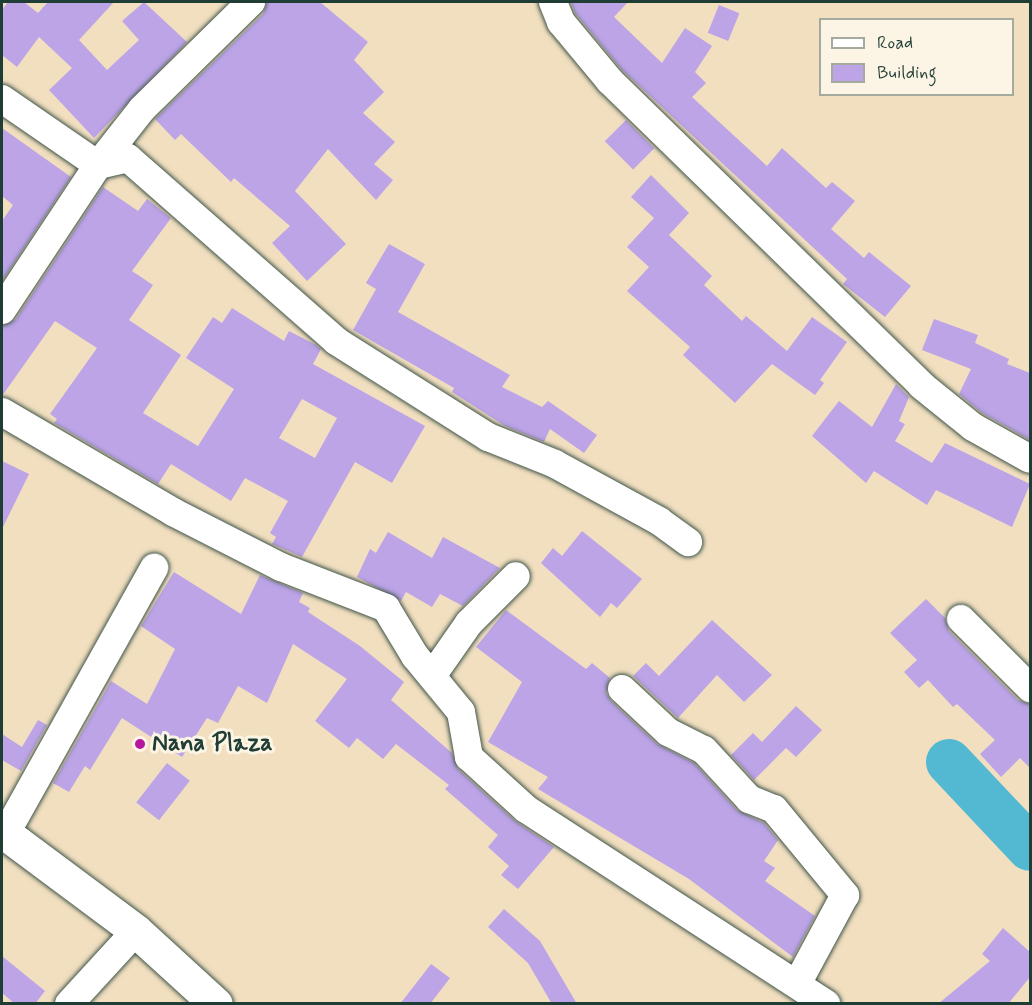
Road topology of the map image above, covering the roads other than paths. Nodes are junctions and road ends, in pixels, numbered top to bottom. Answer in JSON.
{"nodes":[{"id":1,"x":251,"y":2,"type":"edge"},
{"id":2,"x":553,"y":2,"type":"edge"},
{"id":3,"x":2,"y":99,"type":"edge"},
{"id":4,"x":98,"y":165,"type":"junction"},
{"id":5,"x":2,"y":310,"type":"edge"},
{"id":6,"x":2,"y":412,"type":"edge"},
{"id":7,"x":1030,"y":459,"type":"edge"},
{"id":8,"x":688,"y":542,"type":"dead end"},
{"id":9,"x":154,"y":568,"type":"dead end"},
{"id":10,"x":516,"y":576,"type":"dead end"},
{"id":11,"x":961,"y":619,"type":"dead end"},
{"id":12,"x":432,"y":676,"type":"junction"},
{"id":13,"x":1030,"y":688,"type":"edge"},
{"id":14,"x":622,"y":689,"type":"dead end"},
{"id":15,"x":4,"y":832,"type":"edge"},
{"id":16,"x":136,"y":931,"type":"junction"},
{"id":17,"x":796,"y":984,"type":"junction"},
{"id":18,"x":69,"y":1004,"type":"edge"},
{"id":19,"x":216,"y":1004,"type":"edge"},
{"id":20,"x":826,"y":1004,"type":"edge"}],
"edges":[{"from":1,"to":4,"type":"street"},
{"from":2,"to":7,"type":"street"},
{"from":3,"to":4,"type":"street"},
{"from":4,"to":5,"type":"street"},
{"from":4,"to":8,"type":"street"},
{"from":6,"to":12,"type":"street"},
{"from":9,"to":15,"type":"street"},
{"from":10,"to":12,"type":"street"},
{"from":11,"to":13,"type":"street"},
{"from":12,"to":17,"type":"street"},
{"from":14,"to":17,"type":"street"},
{"from":15,"to":16,"type":"main road"},
{"from":16,"to":18,"type":"street"},
{"from":16,"to":19,"type":"main road"},
{"from":17,"to":20,"type":"street"}]}
